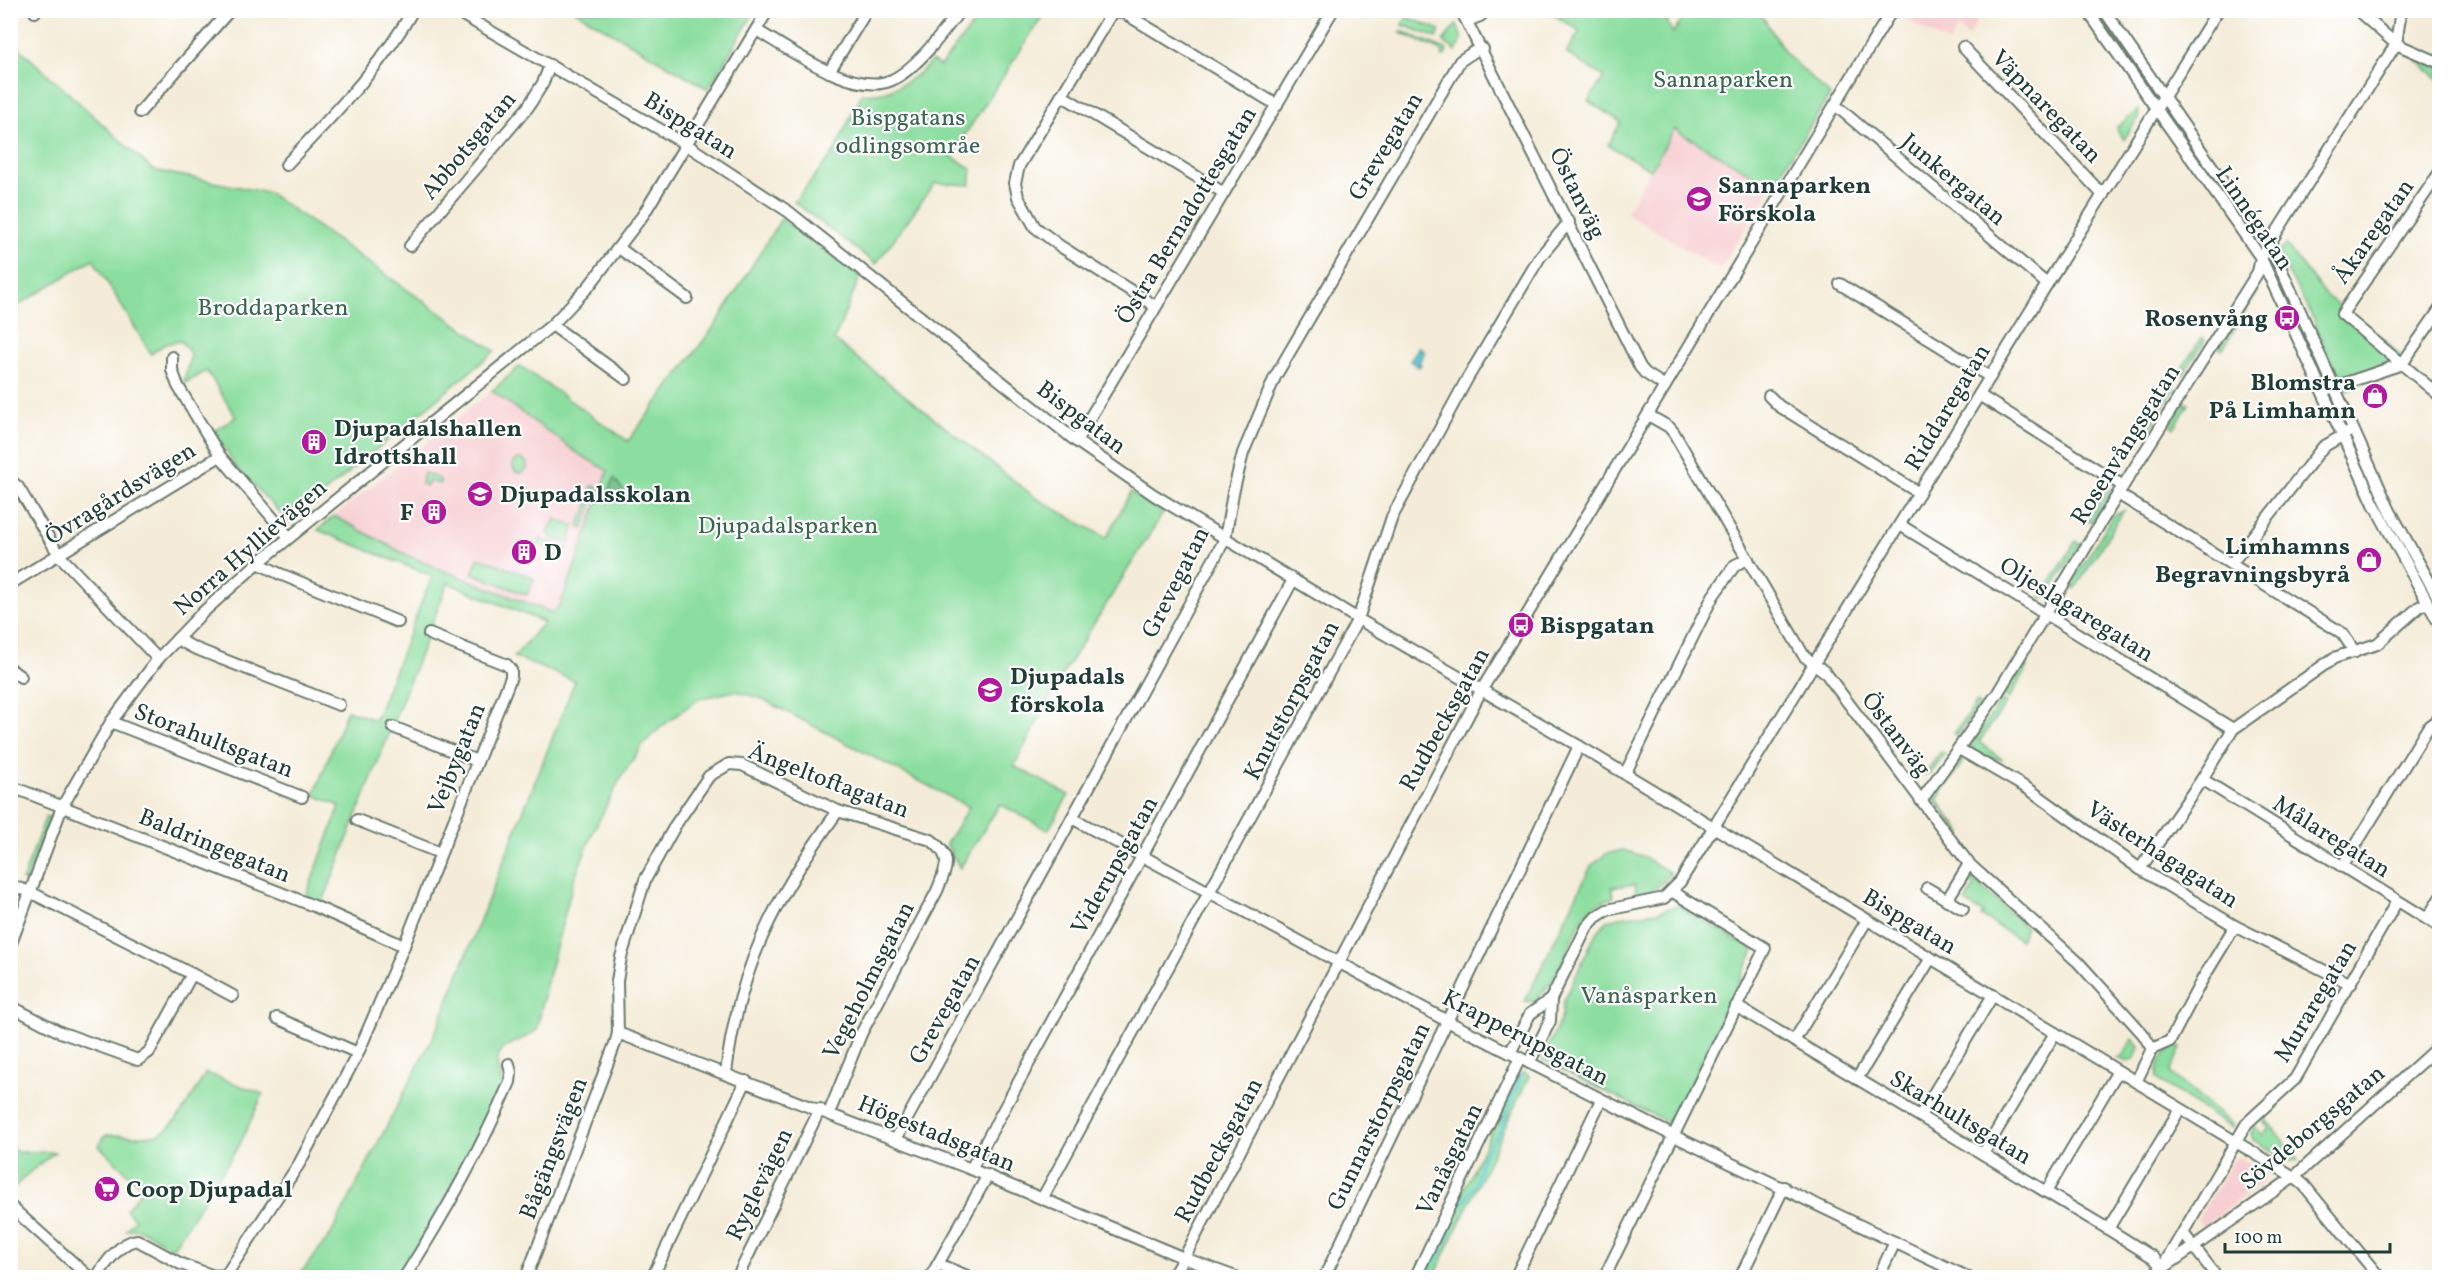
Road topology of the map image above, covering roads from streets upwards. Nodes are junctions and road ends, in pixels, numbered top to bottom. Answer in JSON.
{"nodes":[{"id":1,"x":230,"y":10,"type":"edge"},
{"id":2,"x":413,"y":10,"type":"edge"},
{"id":3,"x":454,"y":10,"type":"edge"},
{"id":4,"x":768,"y":10,"type":"edge"},
{"id":5,"x":867,"y":10,"type":"edge"},
{"id":6,"x":960,"y":10,"type":"edge"},
{"id":7,"x":1333,"y":10,"type":"edge"},
{"id":8,"x":1461,"y":10,"type":"edge"},
{"id":9,"x":1486,"y":10,"type":"edge"},
{"id":10,"x":1892,"y":10,"type":"edge"},
{"id":11,"x":2087,"y":10,"type":"edge"},
{"id":12,"x":2104,"y":10,"type":"edge"},
{"id":13,"x":2218,"y":10,"type":"edge"},
{"id":14,"x":2357,"y":10,"type":"edge"},
{"id":15,"x":2401,"y":10,"type":"edge"},
{"id":16,"x":1467,"y":21,"type":"junction"},
{"id":17,"x":756,"y":30,"type":"junction"},
{"id":18,"x":2396,"y":44,"type":"junction"},
{"id":19,"x":1963,"y":47,"type":"dead end"},
{"id":20,"x":1483,"y":49,"type":"junction"},
{"id":21,"x":2439,"y":63,"type":"edge"},
{"id":22,"x":550,"y":65,"type":"junction"},
{"id":23,"x":828,"y":72,"type":"junction"},
{"id":24,"x":1061,"y":95,"type":"junction"},
{"id":25,"x":2163,"y":99,"type":"junction"},
{"id":26,"x":1277,"y":105,"type":"junction"},
{"id":27,"x":1835,"y":105,"type":"junction"},
{"id":28,"x":2156,"y":110,"type":"junction"},
{"id":29,"x":140,"y":112,"type":"dead end"},
{"id":30,"x":687,"y":145,"type":"junction"},
{"id":31,"x":286,"y":165,"type":"dead end"},
{"id":32,"x":2439,"y":172,"type":"edge"},
{"id":33,"x":1224,"y":193,"type":"junction"},
{"id":34,"x":2103,"y":195,"type":"junction"},
{"id":35,"x":1569,"y":222,"type":"junction"},
{"id":36,"x":410,"y":246,"type":"dead end"},
{"id":37,"x":2268,"y":247,"type":"junction"},
{"id":38,"x":619,"y":248,"type":"junction"},
{"id":39,"x":2261,"y":258,"type":"junction"},
{"id":40,"x":2047,"y":284,"type":"junction"},
{"id":41,"x":1840,"y":285,"type":"dead end"},
{"id":42,"x":687,"y":298,"type":"dead end"},
{"id":43,"x":1155,"y":306,"type":"junction"},
{"id":44,"x":2439,"y":309,"type":"edge"},
{"id":45,"x":552,"y":325,"type":"junction"},
{"id":46,"x":172,"y":357,"type":"dead end"},
{"id":47,"x":2402,"y":363,"type":"junction"},
{"id":48,"x":1990,"y":377,"type":"junction"},
{"id":49,"x":626,"y":379,"type":"dead end"},
{"id":50,"x":1665,"y":386,"type":"junction"},
{"id":51,"x":2334,"y":387,"type":"junction"},
{"id":52,"x":2323,"y":391,"type":"junction"},
{"id":53,"x":1979,"y":395,"type":"junction"},
{"id":54,"x":1769,"y":396,"type":"dead end"},
{"id":55,"x":2439,"y":396,"type":"edge"},
{"id":56,"x":1648,"y":415,"type":"junction"},
{"id":57,"x":2353,"y":430,"type":"junction"},
{"id":58,"x":2341,"y":435,"type":"junction"},
{"id":59,"x":1076,"y":441,"type":"junction"},
{"id":60,"x":220,"y":456,"type":"junction"},
{"id":61,"x":10,"y":480,"type":"edge"},
{"id":62,"x":2121,"y":490,"type":"junction"},
{"id":63,"x":1919,"y":494,"type":"junction"},
{"id":64,"x":1900,"y":525,"type":"junction"},
{"id":65,"x":289,"y":537,"type":"junction"},
{"id":66,"x":1225,"y":540,"type":"junction"},
{"id":67,"x":59,"y":555,"type":"junction"},
{"id":68,"x":1748,"y":560,"type":"junction"},
{"id":69,"x":258,"y":563,"type":"junction"},
{"id":70,"x":2231,"y":564,"type":"junction"},
{"id":71,"x":1293,"y":580,"type":"junction"},
{"id":72,"x":10,"y":584,"type":"edge"},
{"id":73,"x":2439,"y":601,"type":"edge"},
{"id":74,"x":2427,"y":603,"type":"junction"},
{"id":75,"x":2044,"y":615,"type":"junction"},
{"id":76,"x":1358,"y":619,"type":"junction"},
{"id":77,"x":398,"y":622,"type":"dead end"},
{"id":78,"x":2439,"y":625,"type":"edge"},
{"id":79,"x":429,"y":634,"type":"dead end"},
{"id":80,"x":177,"y":639,"type":"junction"},
{"id":81,"x":2355,"y":652,"type":"junction"},
{"id":82,"x":158,"y":659,"type":"junction"},
{"id":83,"x":1814,"y":664,"type":"junction"},
{"id":84,"x":10,"y":669,"type":"edge"},
{"id":85,"x":21,"y":677,"type":"dead end"},
{"id":86,"x":1481,"y":691,"type":"junction"},
{"id":87,"x":339,"y":705,"type":"dead end"},
{"id":88,"x":2439,"y":718,"type":"edge"},
{"id":89,"x":111,"y":722,"type":"junction"},
{"id":90,"x":393,"y":727,"type":"dead end"},
{"id":91,"x":2233,"y":729,"type":"junction"},
{"id":92,"x":1579,"y":746,"type":"junction"},
{"id":93,"x":1959,"y":749,"type":"junction"},
{"id":94,"x":477,"y":761,"type":"junction"},
{"id":95,"x":1625,"y":774,"type":"junction"},
{"id":96,"x":2202,"y":779,"type":"junction"},
{"id":97,"x":10,"y":786,"type":"edge"},
{"id":98,"x":302,"y":797,"type":"dead end"},
{"id":99,"x":1922,"y":801,"type":"junction"},
{"id":100,"x":62,"y":807,"type":"junction"},
{"id":101,"x":838,"y":811,"type":"junction"},
{"id":102,"x":1072,"y":818,"type":"junction"},
{"id":103,"x":357,"y":820,"type":"dead end"},
{"id":104,"x":1714,"y":827,"type":"junction"},
{"id":105,"x":440,"y":853,"type":"junction"},
{"id":106,"x":1143,"y":856,"type":"junction"},
{"id":107,"x":1970,"y":864,"type":"junction"},
{"id":108,"x":946,"y":867,"type":"joint"},
{"id":109,"x":2342,"y":867,"type":"junction"},
{"id":110,"x":2140,"y":869,"type":"junction"},
{"id":111,"x":10,"y":885,"type":"edge"},
{"id":112,"x":1927,"y":888,"type":"dead end"},
{"id":113,"x":30,"y":892,"type":"junction"},
{"id":114,"x":1673,"y":892,"type":"junction"},
{"id":115,"x":1210,"y":893,"type":"junction"},
{"id":116,"x":2439,"y":898,"type":"edge"},
{"id":117,"x":1947,"y":900,"type":"junction"},
{"id":118,"x":2397,"y":902,"type":"junction"},
{"id":119,"x":1963,"y":909,"type":"dead end"},
{"id":120,"x":2427,"y":919,"type":"junction"},
{"id":121,"x":1867,"y":920,"type":"junction"},
{"id":122,"x":2235,"y":926,"type":"junction"},
{"id":123,"x":2439,"y":927,"type":"edge"},
{"id":124,"x":10,"y":946,"type":"edge"},
{"id":125,"x":404,"y":946,"type":"junction"},
{"id":126,"x":1931,"y":958,"type":"junction"},
{"id":127,"x":1338,"y":962,"type":"junction"},
{"id":128,"x":192,"y":974,"type":"junction"},
{"id":129,"x":2350,"y":984,"type":"junction"},
{"id":130,"x":1993,"y":995,"type":"junction"},
{"id":131,"x":233,"y":996,"type":"dead end"},
{"id":132,"x":1551,"y":999,"type":"junction"},
{"id":133,"x":10,"y":1006,"type":"edge"},
{"id":134,"x":1736,"y":1006,"type":"junction"},
{"id":135,"x":277,"y":1018,"type":"dead end"},
{"id":136,"x":1447,"y":1021,"type":"junction"},
{"id":137,"x":618,"y":1033,"type":"junction"},
{"id":138,"x":2055,"y":1033,"type":"junction"},
{"id":139,"x":1794,"y":1041,"type":"junction"},
{"id":140,"x":2439,"y":1045,"type":"edge"},
{"id":141,"x":2152,"y":1049,"type":"junction"},
{"id":142,"x":358,"y":1053,"type":"junction"},
{"id":143,"x":1520,"y":1058,"type":"junction"},
{"id":144,"x":509,"y":1064,"type":"dead end"},
{"id":145,"x":2118,"y":1071,"type":"junction"},
{"id":146,"x":726,"y":1073,"type":"junction"},
{"id":147,"x":1857,"y":1079,"type":"junction"},
{"id":148,"x":746,"y":1081,"type":"junction"},
{"id":149,"x":2136,"y":1082,"type":"junction"},
{"id":150,"x":1601,"y":1100,"type":"junction"},
{"id":151,"x":2180,"y":1109,"type":"junction"},
{"id":152,"x":824,"y":1111,"type":"junction"},
{"id":153,"x":1920,"y":1116,"type":"junction"},
{"id":154,"x":1672,"y":1135,"type":"junction"},
{"id":155,"x":896,"y":1139,"type":"junction"},
{"id":156,"x":2237,"y":1143,"type":"junction"},
{"id":157,"x":1983,"y":1154,"type":"junction"},
{"id":158,"x":971,"y":1168,"type":"junction"},
{"id":159,"x":988,"y":1175,"type":"junction"},
{"id":160,"x":2294,"y":1177,"type":"junction"},
{"id":161,"x":1784,"y":1187,"type":"junction"},
{"id":162,"x":2046,"y":1192,"type":"junction"},
{"id":163,"x":1043,"y":1197,"type":"junction"},
{"id":164,"x":10,"y":1206,"type":"edge"},
{"id":165,"x":2108,"y":1229,"type":"junction"},
{"id":166,"x":2183,"y":1233,"type":"junction"},
{"id":167,"x":1895,"y":1242,"type":"junction"},
{"id":168,"x":2194,"y":1246,"type":"junction"},
{"id":169,"x":1184,"y":1258,"type":"junction"},
{"id":170,"x":938,"y":1264,"type":"junction"},
{"id":171,"x":2162,"y":1268,"type":"junction"},
{"id":172,"x":90,"y":1278,"type":"edge"},
{"id":173,"x":96,"y":1278,"type":"edge"},
{"id":174,"x":405,"y":1278,"type":"edge"},
{"id":175,"x":526,"y":1278,"type":"edge"},
{"id":176,"x":652,"y":1278,"type":"edge"},
{"id":177,"x":737,"y":1278,"type":"edge"},
{"id":178,"x":930,"y":1278,"type":"edge"},
{"id":179,"x":972,"y":1278,"type":"edge"},
{"id":180,"x":1171,"y":1278,"type":"edge"},
{"id":181,"x":1238,"y":1278,"type":"edge"},
{"id":182,"x":1324,"y":1278,"type":"edge"},
{"id":183,"x":1415,"y":1278,"type":"edge"},
{"id":184,"x":1515,"y":1278,"type":"edge"},
{"id":185,"x":1604,"y":1278,"type":"edge"},
{"id":186,"x":1740,"y":1278,"type":"edge"},
{"id":187,"x":1878,"y":1278,"type":"edge"},
{"id":188,"x":1969,"y":1278,"type":"edge"},
{"id":189,"x":2150,"y":1278,"type":"edge"},
{"id":190,"x":2218,"y":1278,"type":"edge"},
{"id":191,"x":2380,"y":1278,"type":"edge"}],
"edges":[{"from":1,"to":29,"type":"street"},
{"from":2,"to":31,"type":"street"},
{"from":3,"to":22,"type":"street","name":"Bispgatan"},
{"from":4,"to":17,"type":"street","name":"Norra Hyllievägen"},
{"from":5,"to":23,"type":"street"},
{"from":6,"to":23,"type":"street"},
{"from":7,"to":26,"type":"street","name":"Östra Bernadottesgatan"},
{"from":8,"to":16,"type":"street","name":"Östanväg"},
{"from":9,"to":16,"type":"street"},
{"from":10,"to":27,"type":"street","name":"Rudbecksgatan"},
{"from":11,"to":28,"type":"street","name":"Linnégatan"},
{"from":12,"to":25,"type":"street","name":"Linnégatan"},
{"from":13,"to":25,"type":"street","name":"Riddaregatan"},
{"from":14,"to":18,"type":"street"},
{"from":15,"to":18,"type":"street"},
{"from":16,"to":20,"type":"street","name":"Östanväg"},
{"from":17,"to":23,"type":"street"},
{"from":17,"to":30,"type":"street","name":"Norra Hyllievägen"},
{"from":18,"to":21,"type":"street"},
{"from":18,"to":37,"type":"street","name":"Rosenvångsgatan"},
{"from":19,"to":34,"type":"street","name":"Väpnaregatan"},
{"from":20,"to":35,"type":"street","name":"Östanväg"},
{"from":20,"to":66,"type":"street","name":"Grevegatan"},
{"from":22,"to":30,"type":"street","name":"Bispgatan"},
{"from":22,"to":36,"type":"street","name":"Abbotsgatan"},
{"from":24,"to":26,"type":"street"},
{"from":24,"to":33,"type":"street"},
{"from":24,"to":43,"type":"street"},
{"from":25,"to":28,"type":"street","name":"Riddaregatan"},
{"from":25,"to":37,"type":"street","name":"Linnégatan"},
{"from":26,"to":33,"type":"street","name":"Östra Bernadottesgatan"},
{"from":27,"to":40,"type":"street","name":"Junkergatan"},
{"from":27,"to":50,"type":"street","name":"Rudbecksgatan"},
{"from":28,"to":34,"type":"street","name":"Riddaregatan"},
{"from":28,"to":39,"type":"street","name":"Linnégatan"},
{"from":30,"to":38,"type":"street","name":"Norra Hyllievägen"},
{"from":30,"to":59,"type":"street","name":"Bispgatan"},
{"from":32,"to":47,"type":"street","name":"Åkaregatan"},
{"from":33,"to":43,"type":"street","name":"Östra Bernadottesgatan"},
{"from":34,"to":40,"type":"street","name":"Riddaregatan"},
{"from":35,"to":50,"type":"street","name":"Östanväg"},
{"from":35,"to":76,"type":"street","name":"Knutstorpsgatan"},
{"from":37,"to":39,"type":"street","name":"Rosenvångsgatan"},
{"from":37,"to":51,"type":"street","name":"Linnégatan"},
{"from":38,"to":42,"type":"street"},
{"from":38,"to":45,"type":"street","name":"Norra Hyllievägen"},
{"from":39,"to":52,"type":"street","name":"Linnégatan"},
{"from":39,"to":62,"type":"street","name":"Rosenvångsgatan"},
{"from":40,"to":48,"type":"street","name":"Riddaregatan"},
{"from":41,"to":48,"type":"street"},
{"from":43,"to":59,"type":"street","name":"Östra Bernadottesgatan"},
{"from":44,"to":47,"type":"street"},
{"from":45,"to":49,"type":"street"},
{"from":45,"to":65,"type":"street","name":"Norra Hyllievägen"},
{"from":46,"to":60,"type":"street"},
{"from":47,"to":51,"type":"street"},
{"from":47,"to":55,"type":"street"},
{"from":48,"to":53,"type":"street","name":"Riddaregatan"},
{"from":50,"to":56,"type":"street","name":"Rudbecksgatan"},
{"from":51,"to":52,"type":"street"},
{"from":51,"to":57,"type":"street","name":"Linnégatan"},
{"from":52,"to":58,"type":"street","name":"Linnégatan"},
{"from":53,"to":62,"type":"street"},
{"from":53,"to":63,"type":"street","name":"Riddaregatan"},
{"from":54,"to":63,"type":"street"},
{"from":56,"to":68,"type":"street","name":"Östanväg"},
{"from":56,"to":86,"type":"street","name":"Rudbecksgatan"},
{"from":57,"to":58,"type":"street"},
{"from":57,"to":73,"type":"street","name":"Linnégatan"},
{"from":58,"to":70,"type":"street"},
{"from":58,"to":74,"type":"street","name":"Linnégatan"},
{"from":59,"to":66,"type":"street","name":"Bispgatan"},
{"from":60,"to":65,"type":"street"},
{"from":60,"to":67,"type":"street","name":"Övragårdsvägen"},
{"from":61,"to":67,"type":"street"},
{"from":62,"to":70,"type":"street"},
{"from":62,"to":75,"type":"street","name":"Rosenvångsgatan"},
{"from":63,"to":64,"type":"street","name":"Riddaregatan"},
{"from":64,"to":75,"type":"street","name":"Oljeslagaregatan"},
{"from":64,"to":83,"type":"street","name":"Riddaregatan"},
{"from":65,"to":69,"type":"street","name":"Norra Hyllievägen"},
{"from":66,"to":71,"type":"street","name":"Bispgatan"},
{"from":66,"to":102,"type":"street","name":"Grevegatan"},
{"from":67,"to":72,"type":"street","name":"Övragårdsvägen"},
{"from":67,"to":82,"type":"street"},
{"from":68,"to":83,"type":"street","name":"Östanväg"},
{"from":68,"to":95,"type":"street"},
{"from":69,"to":77,"type":"street"},
{"from":69,"to":80,"type":"street","name":"Norra Hyllievägen"},
{"from":70,"to":81,"type":"street"},
{"from":71,"to":76,"type":"street","name":"Bispgatan"},
{"from":71,"to":106,"type":"street","name":"Viderupsgatan"},
{"from":74,"to":78,"type":"street","name":"Linnégatan"},
{"from":74,"to":81,"type":"street"},
{"from":75,"to":91,"type":"street","name":"Oljeslagaregatan"},
{"from":75,"to":93,"type":"street","name":"Rosenvångsgatan"},
{"from":76,"to":86,"type":"street","name":"Bispgatan"},
{"from":76,"to":115,"type":"street","name":"Knutstorpsgatan"},
{"from":79,"to":94,"type":"street","name":"Vejbygatan"},
{"from":80,"to":82,"type":"street","name":"Norra Hyllievägen"},
{"from":80,"to":87,"type":"street"},
{"from":81,"to":91,"type":"street"},
{"from":82,"to":89,"type":"street","name":"Norra Hyllievägen"},
{"from":83,"to":99,"type":"street","name":"Östanväg"},
{"from":83,"to":104,"type":"street","name":"Riddaregatan"},
{"from":84,"to":85,"type":"street"},
{"from":86,"to":92,"type":"street","name":"Bispgatan"},
{"from":86,"to":127,"type":"street","name":"Rudbecksgatan"},
{"from":88,"to":109,"type":"street"},
{"from":89,"to":98,"type":"street","name":"Storahultsgatan"},
{"from":89,"to":100,"type":"street","name":"Norra Hyllievägen"},
{"from":90,"to":94,"type":"street"},
{"from":91,"to":96,"type":"street"},
{"from":92,"to":95,"type":"street","name":"Bispgatan"},
{"from":92,"to":136,"type":"street","name":"Gunnarstorpsgatan"},
{"from":93,"to":99,"type":"street","name":"Rosenvångsgatan"},
{"from":93,"to":110,"type":"street","name":"Västerhagagatan"},
{"from":94,"to":105,"type":"street","name":"Vejbygatan"},
{"from":95,"to":104,"type":"street","name":"Bispgatan"},
{"from":96,"to":109,"type":"street","name":"Målaregatan"},
{"from":96,"to":110,"type":"street"},
{"from":97,"to":100,"type":"street","name":"Baldringegatan"},
{"from":99,"to":107,"type":"street","name":"Östanväg"},
{"from":100,"to":113,"type":"street","name":"Norra Hyllievägen"},
{"from":100,"to":125,"type":"street","name":"Baldringegatan"},
{"from":101,"to":108,"type":"street","name":"Ängeltoftagatan"},
{"from":101,"to":137,"type":"street","name":"Ängeltoftagatan"},
{"from":101,"to":146,"type":"street"},
{"from":102,"to":106,"type":"street","name":"Krapperupsgatan"},
{"from":102,"to":155,"type":"street","name":"Grevegatan"},
{"from":103,"to":105,"type":"street"},
{"from":104,"to":114,"type":"street"},
{"from":104,"to":121,"type":"street","name":"Bispgatan"},
{"from":105,"to":125,"type":"street","name":"Vejbygatan"},
{"from":106,"to":115,"type":"street","name":"Krapperupsgatan"},
{"from":106,"to":158,"type":"street","name":"Viderupsgatan"},
{"from":107,"to":117,"type":"street"},
{"from":107,"to":141,"type":"street","name":"Östanväg"},
{"from":108,"to":152,"type":"street","name":"Vegeholmsgatan"},
{"from":109,"to":118,"type":"street","name":"Målaregatan"},
{"from":110,"to":122,"type":"street","name":"Västerhagagatan"},
{"from":111,"to":113,"type":"street"},
{"from":112,"to":117,"type":"street"},
{"from":113,"to":124,"type":"street","name":"Norra Hyllievägen"},
{"from":113,"to":128,"type":"street"},
{"from":114,"to":132,"type":"street"},
{"from":114,"to":134,"type":"street"},
{"from":115,"to":127,"type":"street","name":"Krapperupsgatan"},
{"from":115,"to":163,"type":"street","name":"Knutstorpsgatan"},
{"from":116,"to":120,"type":"street"},
{"from":117,"to":119,"type":"street"},
{"from":118,"to":120,"type":"street","name":"Målaregatan"},
{"from":118,"to":129,"type":"street","name":"Muraregatan"},
{"from":120,"to":123,"type":"street","name":"Målaregatan"},
{"from":121,"to":126,"type":"street","name":"Bispgatan"},
{"from":121,"to":139,"type":"street"},
{"from":122,"to":129,"type":"street","name":"Västerhagagatan"},
{"from":122,"to":141,"type":"street"},
{"from":125,"to":142,"type":"street","name":"Vejbygatan"},
{"from":126,"to":130,"type":"street","name":"Bispgatan"},
{"from":126,"to":147,"type":"street"},
{"from":127,"to":136,"type":"street","name":"Krapperupsgatan"},
{"from":127,"to":169,"type":"street","name":"Rudbecksgatan"},
{"from":128,"to":131,"type":"street"},
{"from":128,"to":133,"type":"street"},
{"from":129,"to":156,"type":"street","name":"Muraregatan"},
{"from":130,"to":138,"type":"street","name":"Bispgatan"},
{"from":130,"to":153,"type":"street"},
{"from":132,"to":143,"type":"street"},
{"from":132,"to":143,"type":"street"},
{"from":134,"to":139,"type":"street","name":"Skarhultsgatan"},
{"from":134,"to":154,"type":"street"},
{"from":135,"to":142,"type":"street"},
{"from":136,"to":143,"type":"street","name":"Krapperupsgatan"},
{"from":136,"to":182,"type":"street","name":"Gunnarstorpsgatan"},
{"from":137,"to":146,"type":"street","name":"Högestadsgatan"},
{"from":137,"to":175,"type":"street","name":"Bågängsvägen"},
{"from":138,"to":145,"type":"street","name":"Bispgatan"},
{"from":138,"to":157,"type":"street"},
{"from":139,"to":147,"type":"street","name":"Skarhultsgatan"},
{"from":140,"to":160,"type":"street","name":"Sövdeborgsgatan"},
{"from":141,"to":149,"type":"street"},
{"from":142,"to":173,"type":"street","name":"Vejbygatan"},
{"from":143,"to":150,"type":"street","name":"Krapperupsgatan"},
{"from":143,"to":183,"type":"street","name":"Vanåsgatan"},
{"from":144,"to":174,"type":"street"},
{"from":145,"to":149,"type":"street","name":"Bispgatan"},
{"from":145,"to":162,"type":"street"},
{"from":146,"to":148,"type":"street","name":"Högestadsgatan"},
{"from":147,"to":153,"type":"street","name":"Skarhultsgatan"},
{"from":148,"to":152,"type":"street","name":"Högestadsgatan"},
{"from":148,"to":176,"type":"street"},
{"from":149,"to":151,"type":"street","name":"Bispgatan"},
{"from":150,"to":154,"type":"street","name":"Krapperupsgatan"},
{"from":150,"to":184,"type":"street"},
{"from":151,"to":156,"type":"street","name":"Bispgatan"},
{"from":151,"to":165,"type":"street"},
{"from":152,"to":155,"type":"street","name":"Högestadsgatan"},
{"from":152,"to":177,"type":"street","name":"Ryglevägen"},
{"from":153,"to":157,"type":"street","name":"Skarhultsgatan"},
{"from":154,"to":161,"type":"street","name":"Krapperupsgatan"},
{"from":154,"to":185,"type":"street"},
{"from":155,"to":158,"type":"street","name":"Högestadsgatan"},
{"from":156,"to":160,"type":"street","name":"Bispgatan"},
{"from":156,"to":166,"type":"street","name":"Muraregatan"},
{"from":157,"to":162,"type":"street","name":"Skarhultsgatan"},
{"from":158,"to":159,"type":"street","name":"Högestadsgatan"},
{"from":159,"to":163,"type":"street","name":"Högestadsgatan"},
{"from":159,"to":170,"type":"street"},
{"from":160,"to":168,"type":"street","name":"Sövdeborgsgatan"},
{"from":160,"to":191,"type":"street"},
{"from":161,"to":167,"type":"street","name":"Krapperupsgatan"},
{"from":161,"to":186,"type":"street"},
{"from":162,"to":165,"type":"street","name":"Skarhultsgatan"},
{"from":163,"to":169,"type":"street","name":"Högestadsgatan"},
{"from":164,"to":172,"type":"street"},
{"from":165,"to":171,"type":"street","name":"Skarhultsgatan"},
{"from":166,"to":168,"type":"street"},
{"from":166,"to":171,"type":"street","name":"Muraregatan"},
{"from":167,"to":187,"type":"street"},
{"from":167,"to":188,"type":"street","name":"Krapperupsgatan"},
{"from":168,"to":171,"type":"street","name":"Sövdeborgsgatan"},
{"from":168,"to":190,"type":"street"},
{"from":169,"to":180,"type":"street","name":"Rudbecksgatan"},
{"from":169,"to":181,"type":"street","name":"Högestadsgatan"},
{"from":170,"to":178,"type":"street"},
{"from":170,"to":179,"type":"street"},
{"from":171,"to":189,"type":"street","name":"Sövdeborgsgatan"}]}
